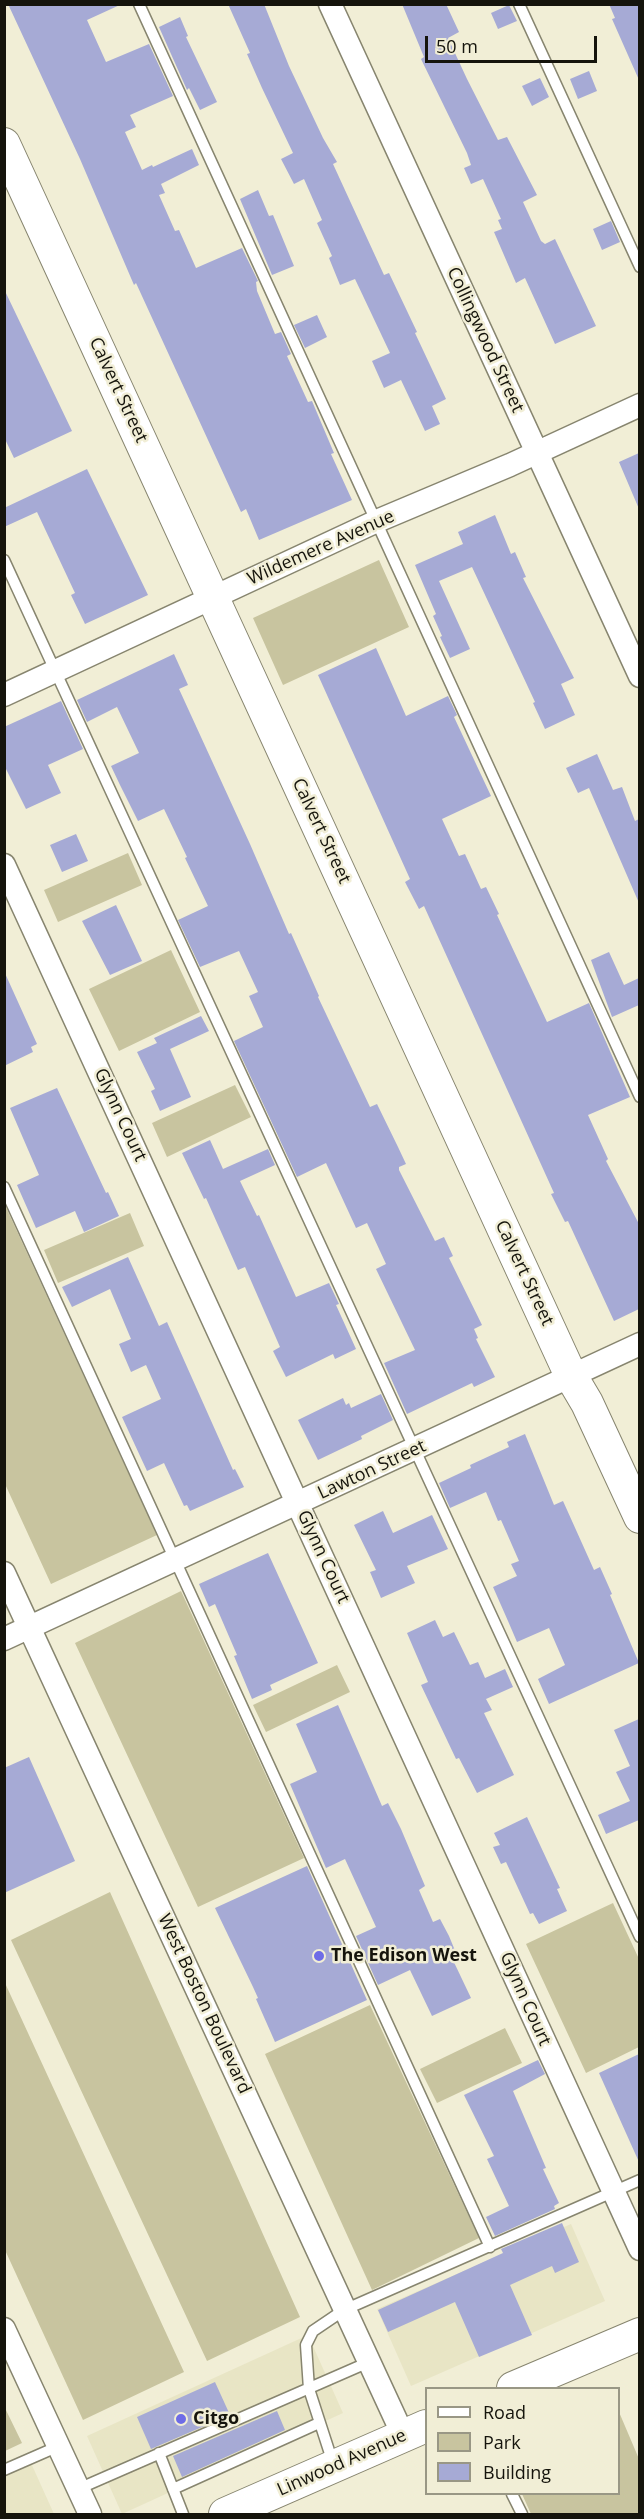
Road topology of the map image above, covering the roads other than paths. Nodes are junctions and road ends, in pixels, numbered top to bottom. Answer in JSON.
{"nodes":[{"id":1,"x":139,"y":4,"type":"edge"},
{"id":2,"x":330,"y":4,"type":"edge"},
{"id":3,"x":519,"y":4,"type":"edge"},
{"id":4,"x":4,"y":144,"type":"edge"},
{"id":5,"x":639,"y":267,"type":"edge"},
{"id":6,"x":639,"y":405,"type":"edge"},
{"id":7,"x":537,"y":452,"type":"junction"},
{"id":8,"x":376,"y":521,"type":"junction"},
{"id":9,"x":4,"y":560,"type":"edge"},
{"id":10,"x":213,"y":597,"type":"junction"},
{"id":11,"x":55,"y":670,"type":"junction"},
{"id":12,"x":639,"y":676,"type":"edge"},
{"id":13,"x":4,"y":695,"type":"edge"},
{"id":14,"x":4,"y":865,"type":"edge"},
{"id":15,"x":639,"y":1097,"type":"edge"},
{"id":16,"x":4,"y":1187,"type":"edge"},
{"id":17,"x":639,"y":1344,"type":"edge"},
{"id":18,"x":571,"y":1376,"type":"junction"},
{"id":19,"x":416,"y":1450,"type":"junction"},
{"id":20,"x":298,"y":1504,"type":"junction"},
{"id":21,"x":639,"y":1517,"type":"edge"},
{"id":22,"x":176,"y":1559,"type":"junction"},
{"id":23,"x":4,"y":1573,"type":"edge"},
{"id":24,"x":30,"y":1628,"type":"junction"},
{"id":25,"x":4,"y":1639,"type":"edge"},
{"id":26,"x":639,"y":1937,"type":"edge"},
{"id":27,"x":639,"y":2180,"type":"edge"},
{"id":28,"x":613,"y":2192,"type":"junction"},
{"id":29,"x":490,"y":2247,"type":"junction"},
{"id":30,"x":639,"y":2250,"type":"edge"},
{"id":31,"x":344,"y":2310,"type":"junction"},
{"id":32,"x":4,"y":2329,"type":"edge"},
{"id":33,"x":636,"y":2343,"type":"edge"},
{"id":34,"x":369,"y":2362,"type":"junction"},
{"id":35,"x":516,"y":2387,"type":"edge"},
{"id":36,"x":309,"y":2389,"type":"junction"},
{"id":37,"x":319,"y":2423,"type":"junction"},
{"id":38,"x":415,"y":2431,"type":"edge"},
{"id":39,"x":59,"y":2446,"type":"junction"},
{"id":40,"x":159,"y":2453,"type":"junction"},
{"id":41,"x":334,"y":2466,"type":"junction"},
{"id":42,"x":4,"y":2470,"type":"edge"},
{"id":43,"x":173,"y":2488,"type":"junction"},
{"id":44,"x":78,"y":2489,"type":"junction"},
{"id":45,"x":513,"y":2495,"type":"edge"},
{"id":46,"x":272,"y":2505,"type":"edge"},
{"id":47,"x":90,"y":2514,"type":"edge"},
{"id":48,"x":183,"y":2514,"type":"edge"},
{"id":49,"x":225,"y":2514,"type":"edge"},
{"id":50,"x":522,"y":2514,"type":"edge"}],
"edges":[{"from":1,"to":8,"type":"lane"},
{"from":2,"to":7,"type":"street","name":"Collingwood Street"},
{"from":3,"to":5,"type":"lane"},
{"from":4,"to":10,"type":"street","name":"Calvert Street"},
{"from":6,"to":7,"type":"street","name":"Wildemere Avenue"},
{"from":7,"to":8,"type":"street","name":"Wildemere Avenue"},
{"from":7,"to":12,"type":"street","name":"Collingwood Street"},
{"from":8,"to":10,"type":"street","name":"Wildemere Avenue"},
{"from":8,"to":15,"type":"lane"},
{"from":9,"to":11,"type":"lane"},
{"from":10,"to":11,"type":"street","name":"Wildemere Avenue"},
{"from":10,"to":18,"type":"street","name":"Calvert Street"},
{"from":11,"to":13,"type":"street","name":"Wildemere Avenue"},
{"from":11,"to":19,"type":"lane"},
{"from":14,"to":20,"type":"street","name":"Glynn Court"},
{"from":16,"to":22,"type":"lane"},
{"from":17,"to":18,"type":"street","name":"Lawton Street"},
{"from":18,"to":19,"type":"street","name":"Lawton Street"},
{"from":18,"to":21,"type":"street","name":"Calvert Street"},
{"from":19,"to":20,"type":"street","name":"Lawton Street"},
{"from":19,"to":26,"type":"lane"},
{"from":20,"to":22,"type":"street","name":"Lawton Street"},
{"from":20,"to":28,"type":"street","name":"Glynn Court"},
{"from":22,"to":24,"type":"street","name":"Lawton Street"},
{"from":22,"to":29,"type":"lane"},
{"from":23,"to":24,"type":"street","name":"West Boston Boulevard"},
{"from":24,"to":25,"type":"street","name":"Lawton Street"},
{"from":24,"to":31,"type":"street","name":"West Boston Boulevard"},
{"from":27,"to":28,"type":"lane"},
{"from":28,"to":29,"type":"lane"},
{"from":28,"to":30,"type":"street","name":"Glynn Court"},
{"from":29,"to":31,"type":"lane"},
{"from":31,"to":34,"type":"street","name":"West Boston Boulevard"},
{"from":31,"to":36,"type":"lane"},
{"from":32,"to":39,"type":"street"},
{"from":33,"to":35,"type":"street"},
{"from":34,"to":36,"type":"lane"},
{"from":34,"to":38,"type":"street","name":"West Boston Boulevard"},
{"from":36,"to":37,"type":"lane"},
{"from":36,"to":40,"type":"lane"},
{"from":37,"to":41,"type":"lane"},
{"from":37,"to":43,"type":"lane"},
{"from":38,"to":41,"type":"street","name":"Linwood Avenue"},
{"from":39,"to":42,"type":"lane"},
{"from":39,"to":44,"type":"street"},
{"from":40,"to":43,"type":"lane"},
{"from":40,"to":44,"type":"lane"},
{"from":41,"to":46,"type":"street","name":"Linwood Avenue"},
{"from":43,"to":48,"type":"lane"},
{"from":44,"to":47,"type":"street"},
{"from":45,"to":50,"type":"lane"},
{"from":46,"to":49,"type":"street","name":"Linwood Avenue"}]}
